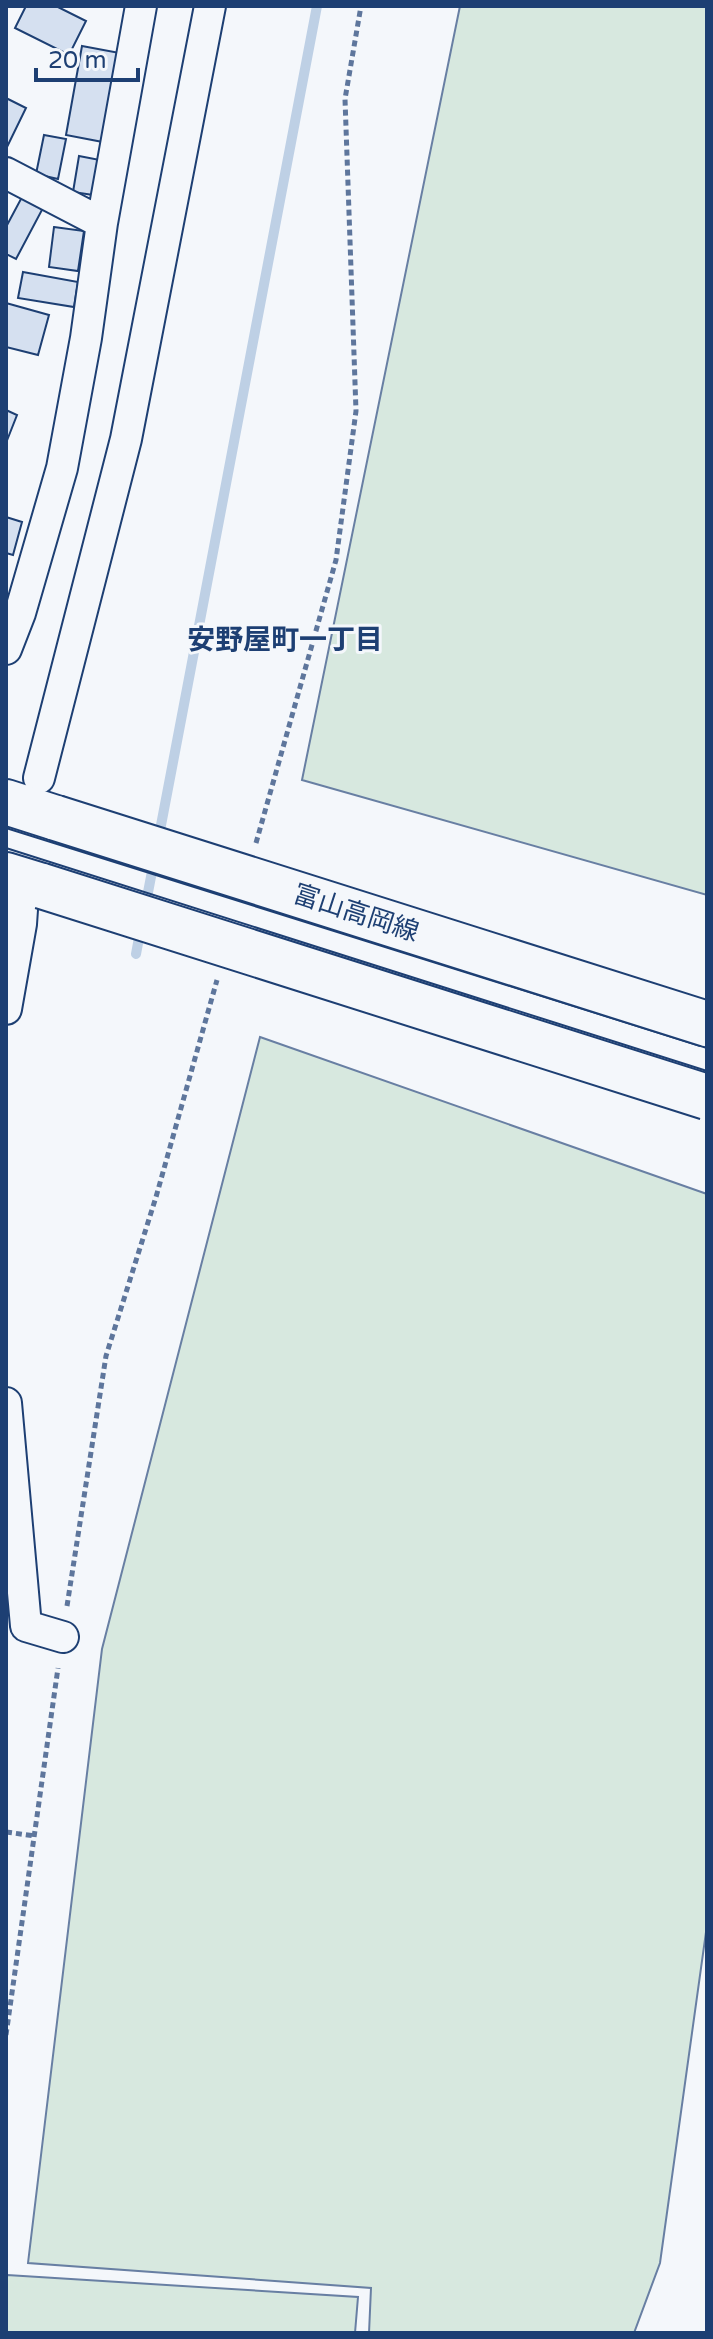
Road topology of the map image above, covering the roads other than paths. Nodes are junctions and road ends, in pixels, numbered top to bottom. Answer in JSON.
{"nodes":[{"id":1,"x":141,"y":6,"type":"edge"},
{"id":2,"x":210,"y":6,"type":"edge"},
{"id":3,"x":6,"y":173,"type":"edge"},
{"id":4,"x":102,"y":223,"type":"junction"},
{"id":5,"x":6,"y":649,"type":"edge"},
{"id":6,"x":22,"y":790,"type":"edge"},
{"id":7,"x":24,"y":881,"type":"edge"},
{"id":8,"x":6,"y":1009,"type":"edge"},
{"id":9,"x":707,"y":1024,"type":"edge"},
{"id":10,"x":707,"y":1097,"type":"edge"},
{"id":11,"x":6,"y":1403,"type":"edge"},
{"id":12,"x":63,"y":1637,"type":"road end"}],
"edges":[{"from":1,"to":4,"type":"street"},
{"from":2,"to":6,"type":"street"},
{"from":3,"to":4,"type":"street"},
{"from":4,"to":5,"type":"street"},
{"from":6,"to":9,"type":"main road","name":"富山高岡線","bridge":true},
{"from":7,"to":8,"type":"street"},
{"from":7,"to":10,"type":"main road","bridge":true},
{"from":11,"to":12,"type":"street"}]}
